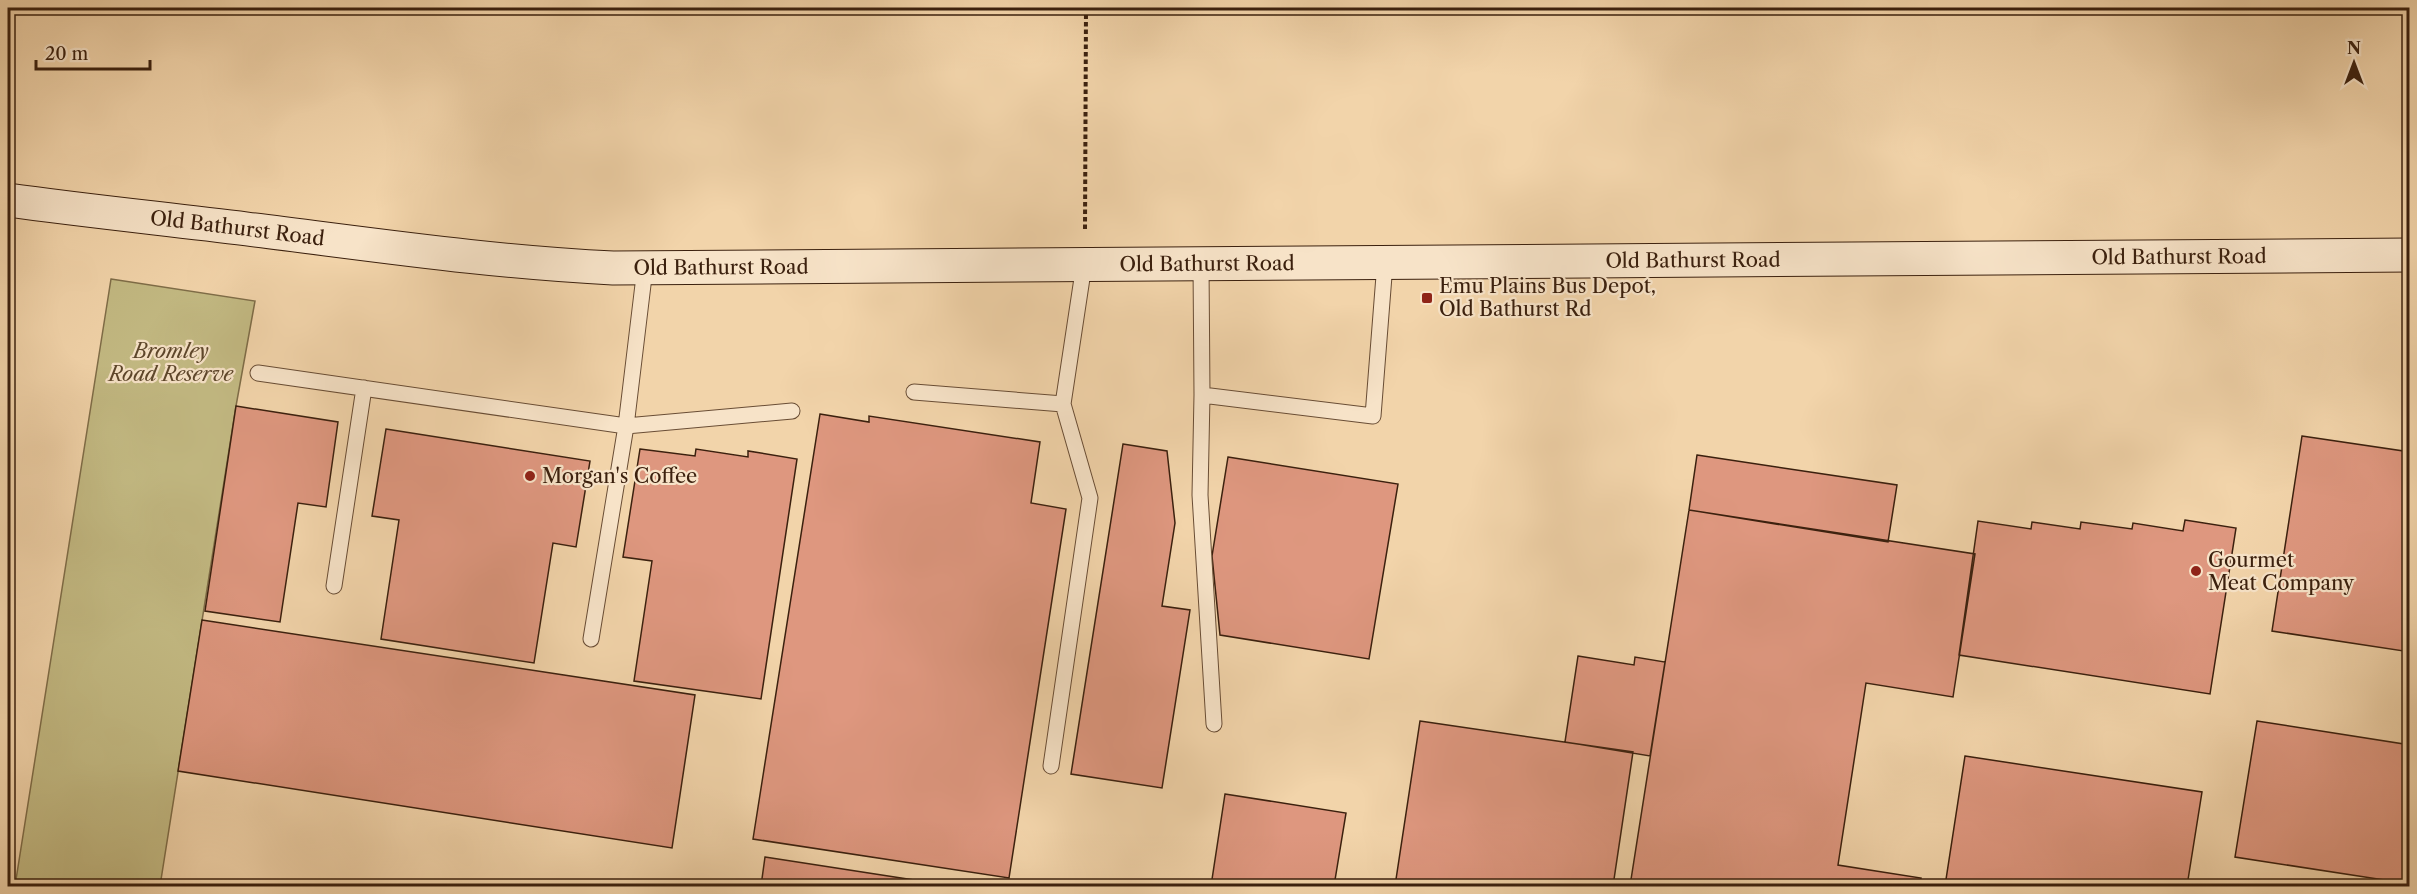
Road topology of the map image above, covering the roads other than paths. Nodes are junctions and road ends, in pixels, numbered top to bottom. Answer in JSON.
{"nodes":[{"id":1,"x":8,"y":200,"type":"edge"},
{"id":2,"x":2409,"y":255,"type":"edge"},
{"id":3,"x":1385,"y":263,"type":"junction"},
{"id":4,"x":1201,"y":264,"type":"junction"},
{"id":5,"x":1084,"y":265,"type":"junction"},
{"id":6,"x":645,"y":268,"type":"junction"},
{"id":7,"x":258,"y":373,"type":"dead end"},
{"id":8,"x":364,"y":388,"type":"junction"},
{"id":9,"x":914,"y":392,"type":"dead end"},
{"id":10,"x":1202,"y":395,"type":"junction"},
{"id":11,"x":1063,"y":404,"type":"junction"},
{"id":12,"x":792,"y":411,"type":"dead end"},
{"id":13,"x":626,"y":426,"type":"junction"},
{"id":14,"x":334,"y":586,"type":"dead end"},
{"id":15,"x":591,"y":639,"type":"dead end"},
{"id":16,"x":1214,"y":724,"type":"dead end"},
{"id":17,"x":1051,"y":766,"type":"dead end"}],
"edges":[{"from":1,"to":6,"type":"main road","name":"Old Bathurst Road"},
{"from":2,"to":3,"type":"main road","name":"Old Bathurst Road"},
{"from":3,"to":4,"type":"main road","name":"Old Bathurst Road"},
{"from":3,"to":10,"type":"lane"},
{"from":4,"to":5,"type":"main road","name":"Old Bathurst Road"},
{"from":4,"to":10,"type":"lane"},
{"from":5,"to":6,"type":"main road","name":"Old Bathurst Road"},
{"from":5,"to":11,"type":"lane"},
{"from":6,"to":13,"type":"lane"},
{"from":7,"to":8,"type":"lane"},
{"from":8,"to":13,"type":"lane"},
{"from":8,"to":14,"type":"lane"},
{"from":9,"to":11,"type":"lane"},
{"from":10,"to":16,"type":"lane"},
{"from":11,"to":17,"type":"lane"},
{"from":12,"to":13,"type":"lane"},
{"from":13,"to":15,"type":"lane"}]}
